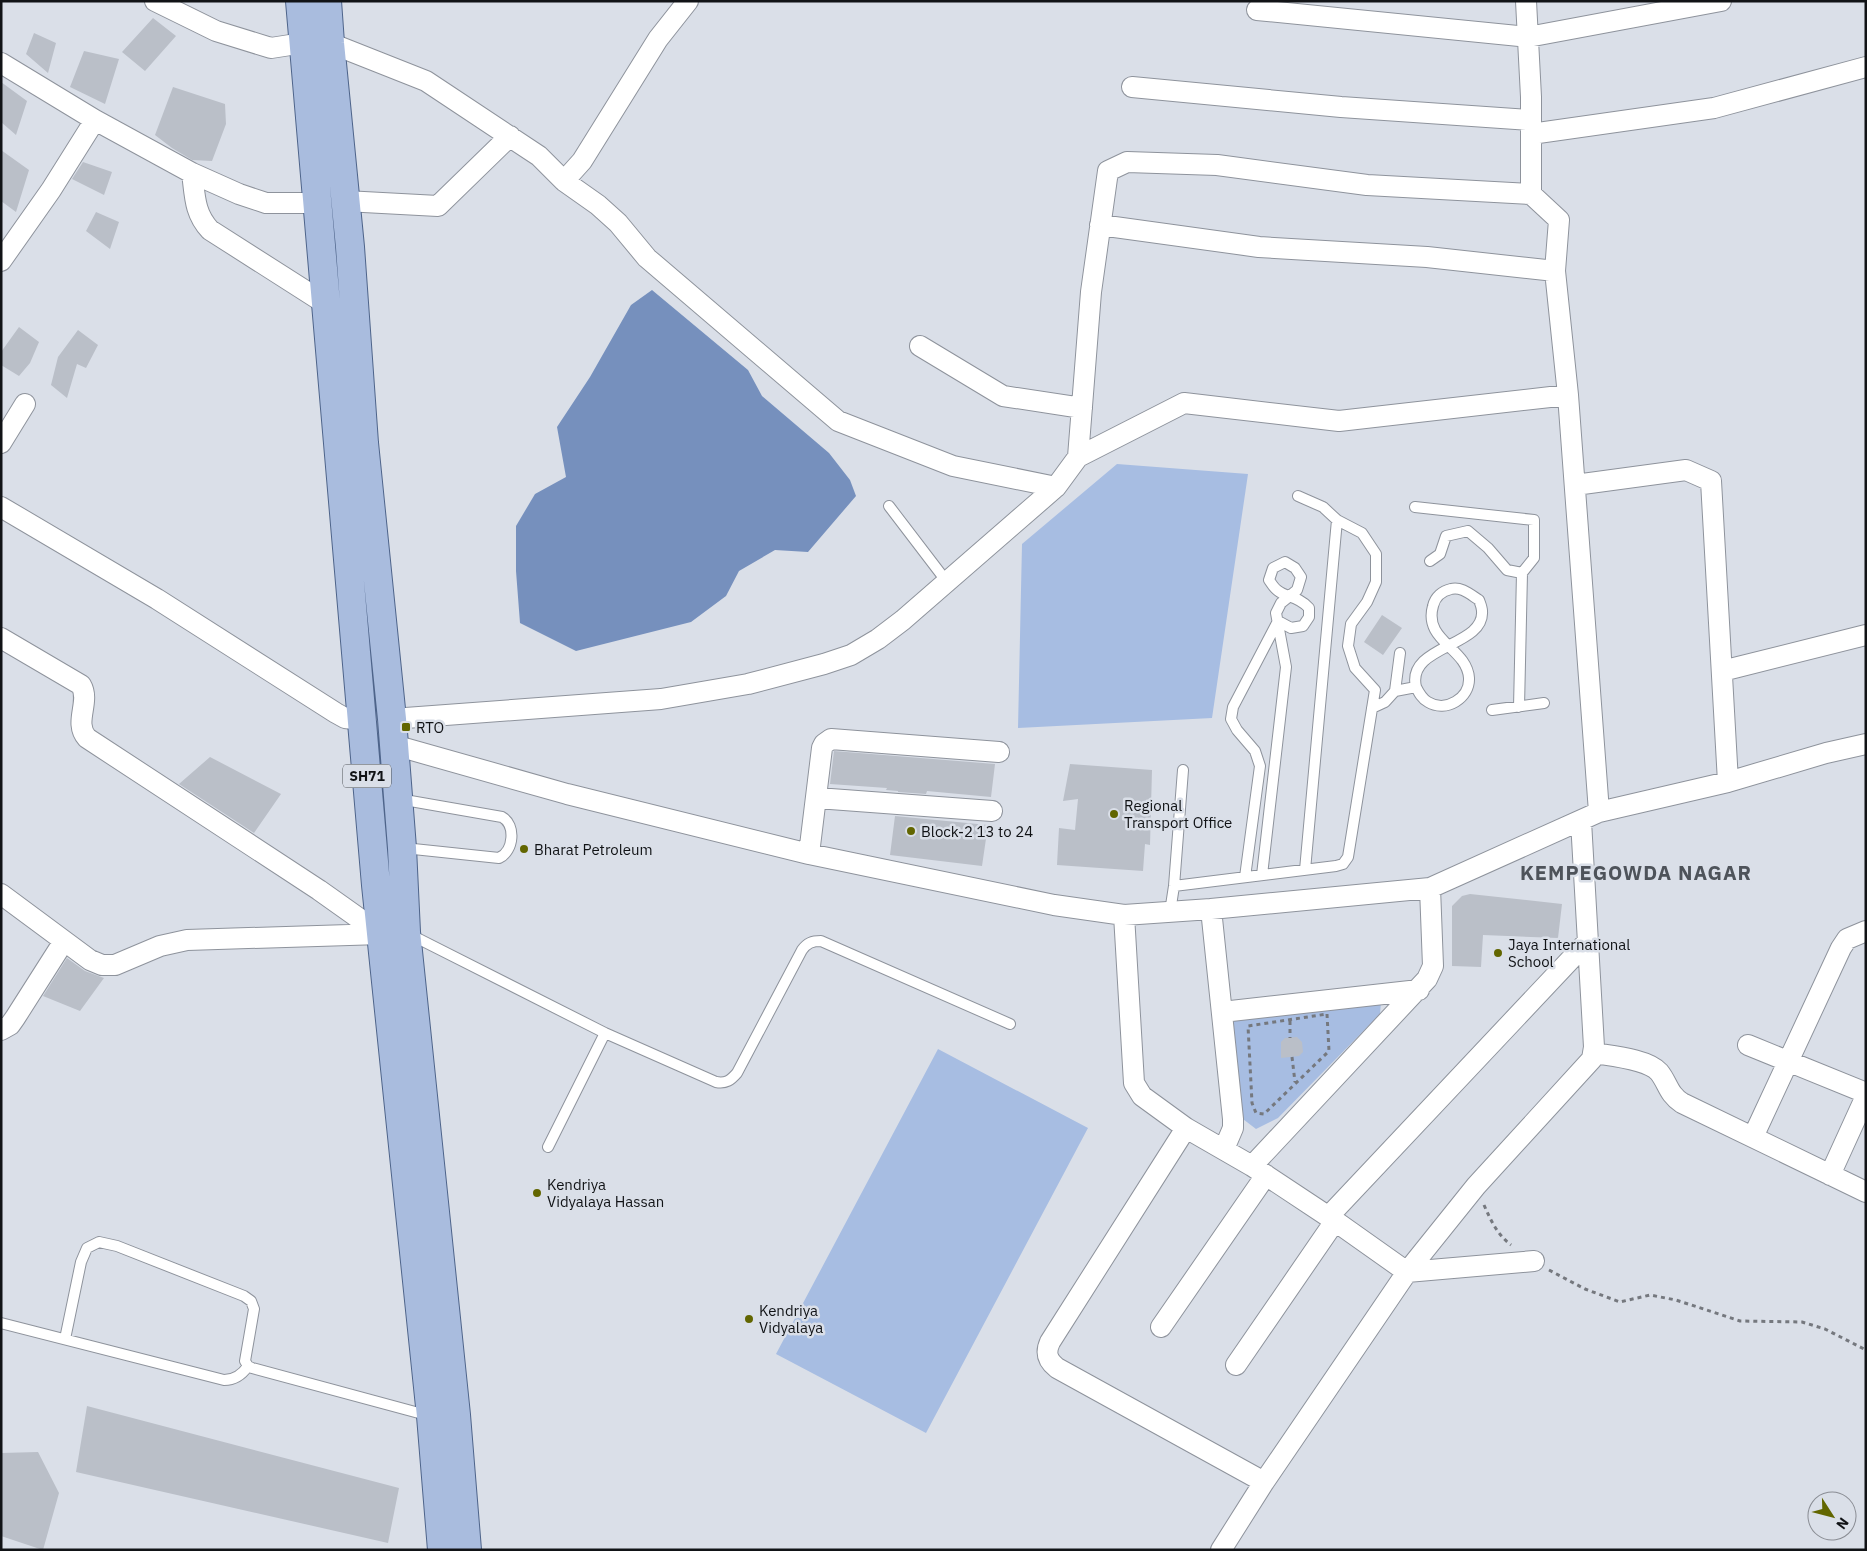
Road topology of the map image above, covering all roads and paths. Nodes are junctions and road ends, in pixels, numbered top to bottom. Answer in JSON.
{"nodes":[{"id":1,"x":155,"y":1,"type":"edge"},
{"id":2,"x":300,"y":1,"type":"edge"},
{"id":3,"x":328,"y":1,"type":"edge"},
{"id":4,"x":688,"y":1,"type":"edge"},
{"id":5,"x":1526,"y":1,"type":"edge"},
{"id":6,"x":1721,"y":1,"type":"edge"},
{"id":7,"x":1257,"y":10,"type":"dead end"},
{"id":8,"x":1528,"y":37,"type":"junction"},
{"id":9,"x":303,"y":43,"type":"junction"},
{"id":10,"x":330,"y":43,"type":"junction"},
{"id":11,"x":1,"y":63,"type":"edge"},
{"id":12,"x":1866,"y":67,"type":"edge"},
{"id":13,"x":1132,"y":87,"type":"dead end"},
{"id":14,"x":95,"y":120,"type":"junction"},
{"id":15,"x":1531,"y":127,"type":"junction"},
{"id":16,"x":510,"y":136,"type":"junction"},
{"id":17,"x":192,"y":173,"type":"junction"},
{"id":18,"x":564,"y":181,"type":"junction"},
{"id":19,"x":1531,"y":194,"type":"junction"},
{"id":20,"x":345,"y":201,"type":"junction"},
{"id":21,"x":317,"y":203,"type":"junction"},
{"id":22,"x":1100,"y":225,"type":"junction"},
{"id":23,"x":1,"y":261,"type":"edge"},
{"id":24,"x":1556,"y":271,"type":"junction"},
{"id":25,"x":326,"y":304,"type":"junction"},
{"id":26,"x":920,"y":346,"type":"dead end"},
{"id":27,"x":1568,"y":395,"type":"junction"},
{"id":28,"x":25,"y":404,"type":"dead end"},
{"id":29,"x":1082,"y":408,"type":"junction"},
{"id":30,"x":1,"y":443,"type":"edge"},
{"id":31,"x":1078,"y":457,"type":"junction"},
{"id":32,"x":1575,"y":486,"type":"junction"},
{"id":33,"x":1056,"y":487,"type":"junction"},
{"id":34,"x":1298,"y":496,"type":"dead end"},
{"id":35,"x":889,"y":506,"type":"dead end"},
{"id":36,"x":1,"y":507,"type":"edge"},
{"id":37,"x":1415,"y":507,"type":"dead end"},
{"id":38,"x":1337,"y":520,"type":"junction"},
{"id":39,"x":1430,"y":561,"type":"dead end"},
{"id":40,"x":1522,"y":573,"type":"junction"},
{"id":41,"x":947,"y":582,"type":"junction"},
{"id":42,"x":1278,"y":621,"type":"junction"},
{"id":43,"x":1866,"y":635,"type":"edge"},
{"id":44,"x":1,"y":638,"type":"edge"},
{"id":45,"x":1449,"y":646,"type":"junction"},
{"id":46,"x":1400,"y":653,"type":"dead end"},
{"id":47,"x":1722,"y":671,"type":"junction"},
{"id":48,"x":1416,"y":687,"type":"junction"},
{"id":49,"x":1395,"y":691,"type":"junction"},
{"id":50,"x":1544,"y":703,"type":"dead end"},
{"id":51,"x":1519,"y":707,"type":"junction"},
{"id":52,"x":1372,"y":708,"type":"junction"},
{"id":53,"x":1492,"y":710,"type":"dead end"},
{"id":54,"x":362,"y":720,"type":"junction"},
{"id":55,"x":393,"y":732,"type":"junction"},
{"id":56,"x":1866,"y":744,"type":"edge"},
{"id":57,"x":999,"y":752,"type":"dead end"},
{"id":58,"x":1183,"y":770,"type":"dead end"},
{"id":59,"x":1728,"y":782,"type":"junction"},
{"id":60,"x":817,"y":798,"type":"junction"},
{"id":61,"x":398,"y":799,"type":"junction"},
{"id":62,"x":992,"y":811,"type":"dead end"},
{"id":63,"x":1599,"y":812,"type":"junction"},
{"id":64,"x":1581,"y":821,"type":"junction"},
{"id":65,"x":402,"y":848,"type":"junction"},
{"id":66,"x":810,"y":854,"type":"junction"},
{"id":67,"x":1305,"y":870,"type":"junction"},
{"id":68,"x":1262,"y":875,"type":"junction"},
{"id":69,"x":1245,"y":877,"type":"junction"},
{"id":70,"x":1174,"y":886,"type":"junction"},
{"id":71,"x":1430,"y":888,"type":"junction"},
{"id":72,"x":1,"y":894,"type":"edge"},
{"id":73,"x":1211,"y":909,"type":"junction"},
{"id":74,"x":1170,"y":912,"type":"junction"},
{"id":75,"x":1124,"y":915,"type":"junction"},
{"id":76,"x":1866,"y":931,"type":"edge"},
{"id":77,"x":394,"y":933,"type":"junction"},
{"id":78,"x":64,"y":941,"type":"junction"},
{"id":79,"x":1588,"y":941,"type":"junction"},
{"id":80,"x":1419,"y":990,"type":"junction"},
{"id":81,"x":1222,"y":1012,"type":"junction"},
{"id":82,"x":1290,"y":1021,"type":"junction"},
{"id":83,"x":1010,"y":1024,"type":"dead end"},
{"id":84,"x":1,"y":1030,"type":"edge"},
{"id":85,"x":605,"y":1033,"type":"junction"},
{"id":86,"x":1290,"y":1038,"type":"dead end"},
{"id":87,"x":1748,"y":1045,"type":"dead end"},
{"id":88,"x":1594,"y":1053,"type":"junction"},
{"id":89,"x":1292,"y":1057,"type":"dead end"},
{"id":90,"x":1790,"y":1062,"type":"junction"},
{"id":91,"x":1295,"y":1082,"type":"junction"},
{"id":92,"x":1866,"y":1094,"type":"edge"},
{"id":93,"x":1186,"y":1128,"type":"junction"},
{"id":94,"x":1753,"y":1137,"type":"junction"},
{"id":95,"x":548,"y":1147,"type":"dead end"},
{"id":96,"x":1224,"y":1149,"type":"junction"},
{"id":97,"x":1259,"y":1171,"type":"junction"},
{"id":98,"x":1830,"y":1176,"type":"junction"},
{"id":99,"x":1476,"y":1186,"type":"junction"},
{"id":100,"x":1866,"y":1192,"type":"edge"},
{"id":101,"x":1332,"y":1219,"type":"junction"},
{"id":102,"x":1534,"y":1261,"type":"junction"},
{"id":103,"x":1407,"y":1272,"type":"junction"},
{"id":104,"x":1,"y":1323,"type":"edge"},
{"id":105,"x":1161,"y":1327,"type":"dead end"},
{"id":106,"x":65,"y":1339,"type":"junction"},
{"id":107,"x":1866,"y":1350,"type":"edge"},
{"id":108,"x":1236,"y":1365,"type":"dead end"},
{"id":109,"x":248,"y":1366,"type":"junction"},
{"id":110,"x":444,"y":1415,"type":"junction"},
{"id":111,"x":1264,"y":1482,"type":"junction"},
{"id":112,"x":442,"y":1550,"type":"edge"},
{"id":113,"x":467,"y":1550,"type":"edge"},
{"id":114,"x":1221,"y":1550,"type":"edge"}],
"edges":[{"from":1,"to":9,"type":"street"},
{"from":2,"to":9,"type":"main road","number":"SH71"},
{"from":3,"to":10,"type":"main road","number":"SH71"},
{"from":4,"to":18,"type":"street"},
{"from":5,"to":8,"type":"street"},
{"from":6,"to":8,"type":"street"},
{"from":7,"to":8,"type":"street"},
{"from":8,"to":15,"type":"street"},
{"from":9,"to":21,"type":"main road","number":"SH71"},
{"from":10,"to":16,"type":"street"},
{"from":10,"to":20,"type":"main road","number":"SH71"},
{"from":11,"to":14,"type":"street"},
{"from":12,"to":15,"type":"street"},
{"from":13,"to":15,"type":"street"},
{"from":14,"to":17,"type":"street"},
{"from":14,"to":23,"type":"street"},
{"from":15,"to":19,"type":"street"},
{"from":16,"to":18,"type":"street"},
{"from":16,"to":20,"type":"street"},
{"from":17,"to":21,"type":"street"},
{"from":17,"to":25,"type":"street"},
{"from":18,"to":33,"type":"street"},
{"from":19,"to":22,"type":"street"},
{"from":19,"to":24,"type":"street"},
{"from":20,"to":21,"type":"main road"},
{"from":20,"to":55,"type":"main road","number":"SH71"},
{"from":21,"to":25,"type":"main road","number":"SH71"},
{"from":22,"to":24,"type":"street"},
{"from":22,"to":29,"type":"street"},
{"from":24,"to":27,"type":"street"},
{"from":25,"to":54,"type":"main road","number":"SH71"},
{"from":26,"to":29,"type":"street"},
{"from":27,"to":31,"type":"street"},
{"from":27,"to":32,"type":"street"},
{"from":28,"to":30,"type":"street"},
{"from":29,"to":31,"type":"street"},
{"from":31,"to":33,"type":"street"},
{"from":32,"to":47,"type":"street"},
{"from":32,"to":63,"type":"street"},
{"from":33,"to":41,"type":"street"},
{"from":34,"to":38,"type":"lane"},
{"from":35,"to":41,"type":"lane"},
{"from":36,"to":54,"type":"street"},
{"from":37,"to":40,"type":"lane"},
{"from":38,"to":52,"type":"lane"},
{"from":38,"to":67,"type":"lane"},
{"from":39,"to":40,"type":"lane"},
{"from":40,"to":51,"type":"lane"},
{"from":41,"to":55,"type":"street"},
{"from":42,"to":42,"type":"lane"},
{"from":42,"to":68,"type":"lane"},
{"from":42,"to":69,"type":"lane"},
{"from":43,"to":47,"type":"street"},
{"from":44,"to":77,"type":"street"},
{"from":45,"to":45,"type":"lane"},
{"from":45,"to":48,"type":"lane"},
{"from":45,"to":48,"type":"lane"},
{"from":46,"to":49,"type":"lane"},
{"from":47,"to":59,"type":"street"},
{"from":48,"to":49,"type":"lane"},
{"from":49,"to":52,"type":"lane"},
{"from":50,"to":51,"type":"lane"},
{"from":51,"to":53,"type":"lane"},
{"from":52,"to":67,"type":"lane"},
{"from":54,"to":55,"type":"main road"},
{"from":54,"to":77,"type":"main road","number":"SH71"},
{"from":55,"to":61,"type":"main road","number":"SH71"},
{"from":55,"to":66,"type":"street"},
{"from":56,"to":59,"type":"street"},
{"from":57,"to":60,"type":"street"},
{"from":58,"to":70,"type":"lane"},
{"from":59,"to":63,"type":"street"},
{"from":60,"to":62,"type":"street"},
{"from":60,"to":66,"type":"street"},
{"from":61,"to":65,"type":"main road","number":"SH71"},
{"from":61,"to":65,"type":"lane"},
{"from":63,"to":64,"type":"street"},
{"from":64,"to":71,"type":"street"},
{"from":64,"to":79,"type":"street"},
{"from":65,"to":77,"type":"main road","number":"SH71"},
{"from":66,"to":75,"type":"street"},
{"from":67,"to":68,"type":"lane"},
{"from":68,"to":69,"type":"lane"},
{"from":69,"to":70,"type":"lane"},
{"from":70,"to":74,"type":"lane"},
{"from":71,"to":73,"type":"street"},
{"from":71,"to":80,"type":"street"},
{"from":72,"to":78,"type":"street"},
{"from":73,"to":74,"type":"street"},
{"from":73,"to":81,"type":"street"},
{"from":74,"to":75,"type":"street"},
{"from":75,"to":93,"type":"street"},
{"from":76,"to":90,"type":"street"},
{"from":77,"to":78,"type":"street"},
{"from":77,"to":85,"type":"lane"},
{"from":77,"to":110,"type":"main road","number":"SH71"},
{"from":78,"to":84,"type":"street"},
{"from":79,"to":88,"type":"street"},
{"from":79,"to":101,"type":"street"},
{"from":80,"to":81,"type":"street"},
{"from":80,"to":97,"type":"street"},
{"from":81,"to":96,"type":"street"},
{"from":82,"to":86,"type":"path"},
{"from":82,"to":91,"type":"path"},
{"from":82,"to":91,"type":"path"},
{"from":83,"to":85,"type":"lane"},
{"from":85,"to":95,"type":"lane"},
{"from":87,"to":90,"type":"street"},
{"from":88,"to":94,"type":"street"},
{"from":88,"to":99,"type":"street"},
{"from":89,"to":91,"type":"path"},
{"from":90,"to":92,"type":"street"},
{"from":90,"to":94,"type":"street"},
{"from":92,"to":98,"type":"street"},
{"from":93,"to":96,"type":"street"},
{"from":93,"to":111,"type":"street"},
{"from":94,"to":98,"type":"street"},
{"from":96,"to":97,"type":"street"},
{"from":97,"to":101,"type":"street"},
{"from":97,"to":105,"type":"street"},
{"from":98,"to":100,"type":"street"},
{"from":99,"to":102,"type":"path"},
{"from":99,"to":103,"type":"street"},
{"from":101,"to":103,"type":"street"},
{"from":101,"to":108,"type":"street"},
{"from":102,"to":103,"type":"street"},
{"from":102,"to":107,"type":"path"},
{"from":103,"to":111,"type":"street"},
{"from":104,"to":106,"type":"lane"},
{"from":106,"to":109,"type":"lane"},
{"from":106,"to":109,"type":"lane"},
{"from":109,"to":110,"type":"lane"},
{"from":110,"to":112,"type":"main road","number":"SH71"},
{"from":110,"to":113,"type":"main road","number":"SH71"},
{"from":111,"to":114,"type":"street"}]}
